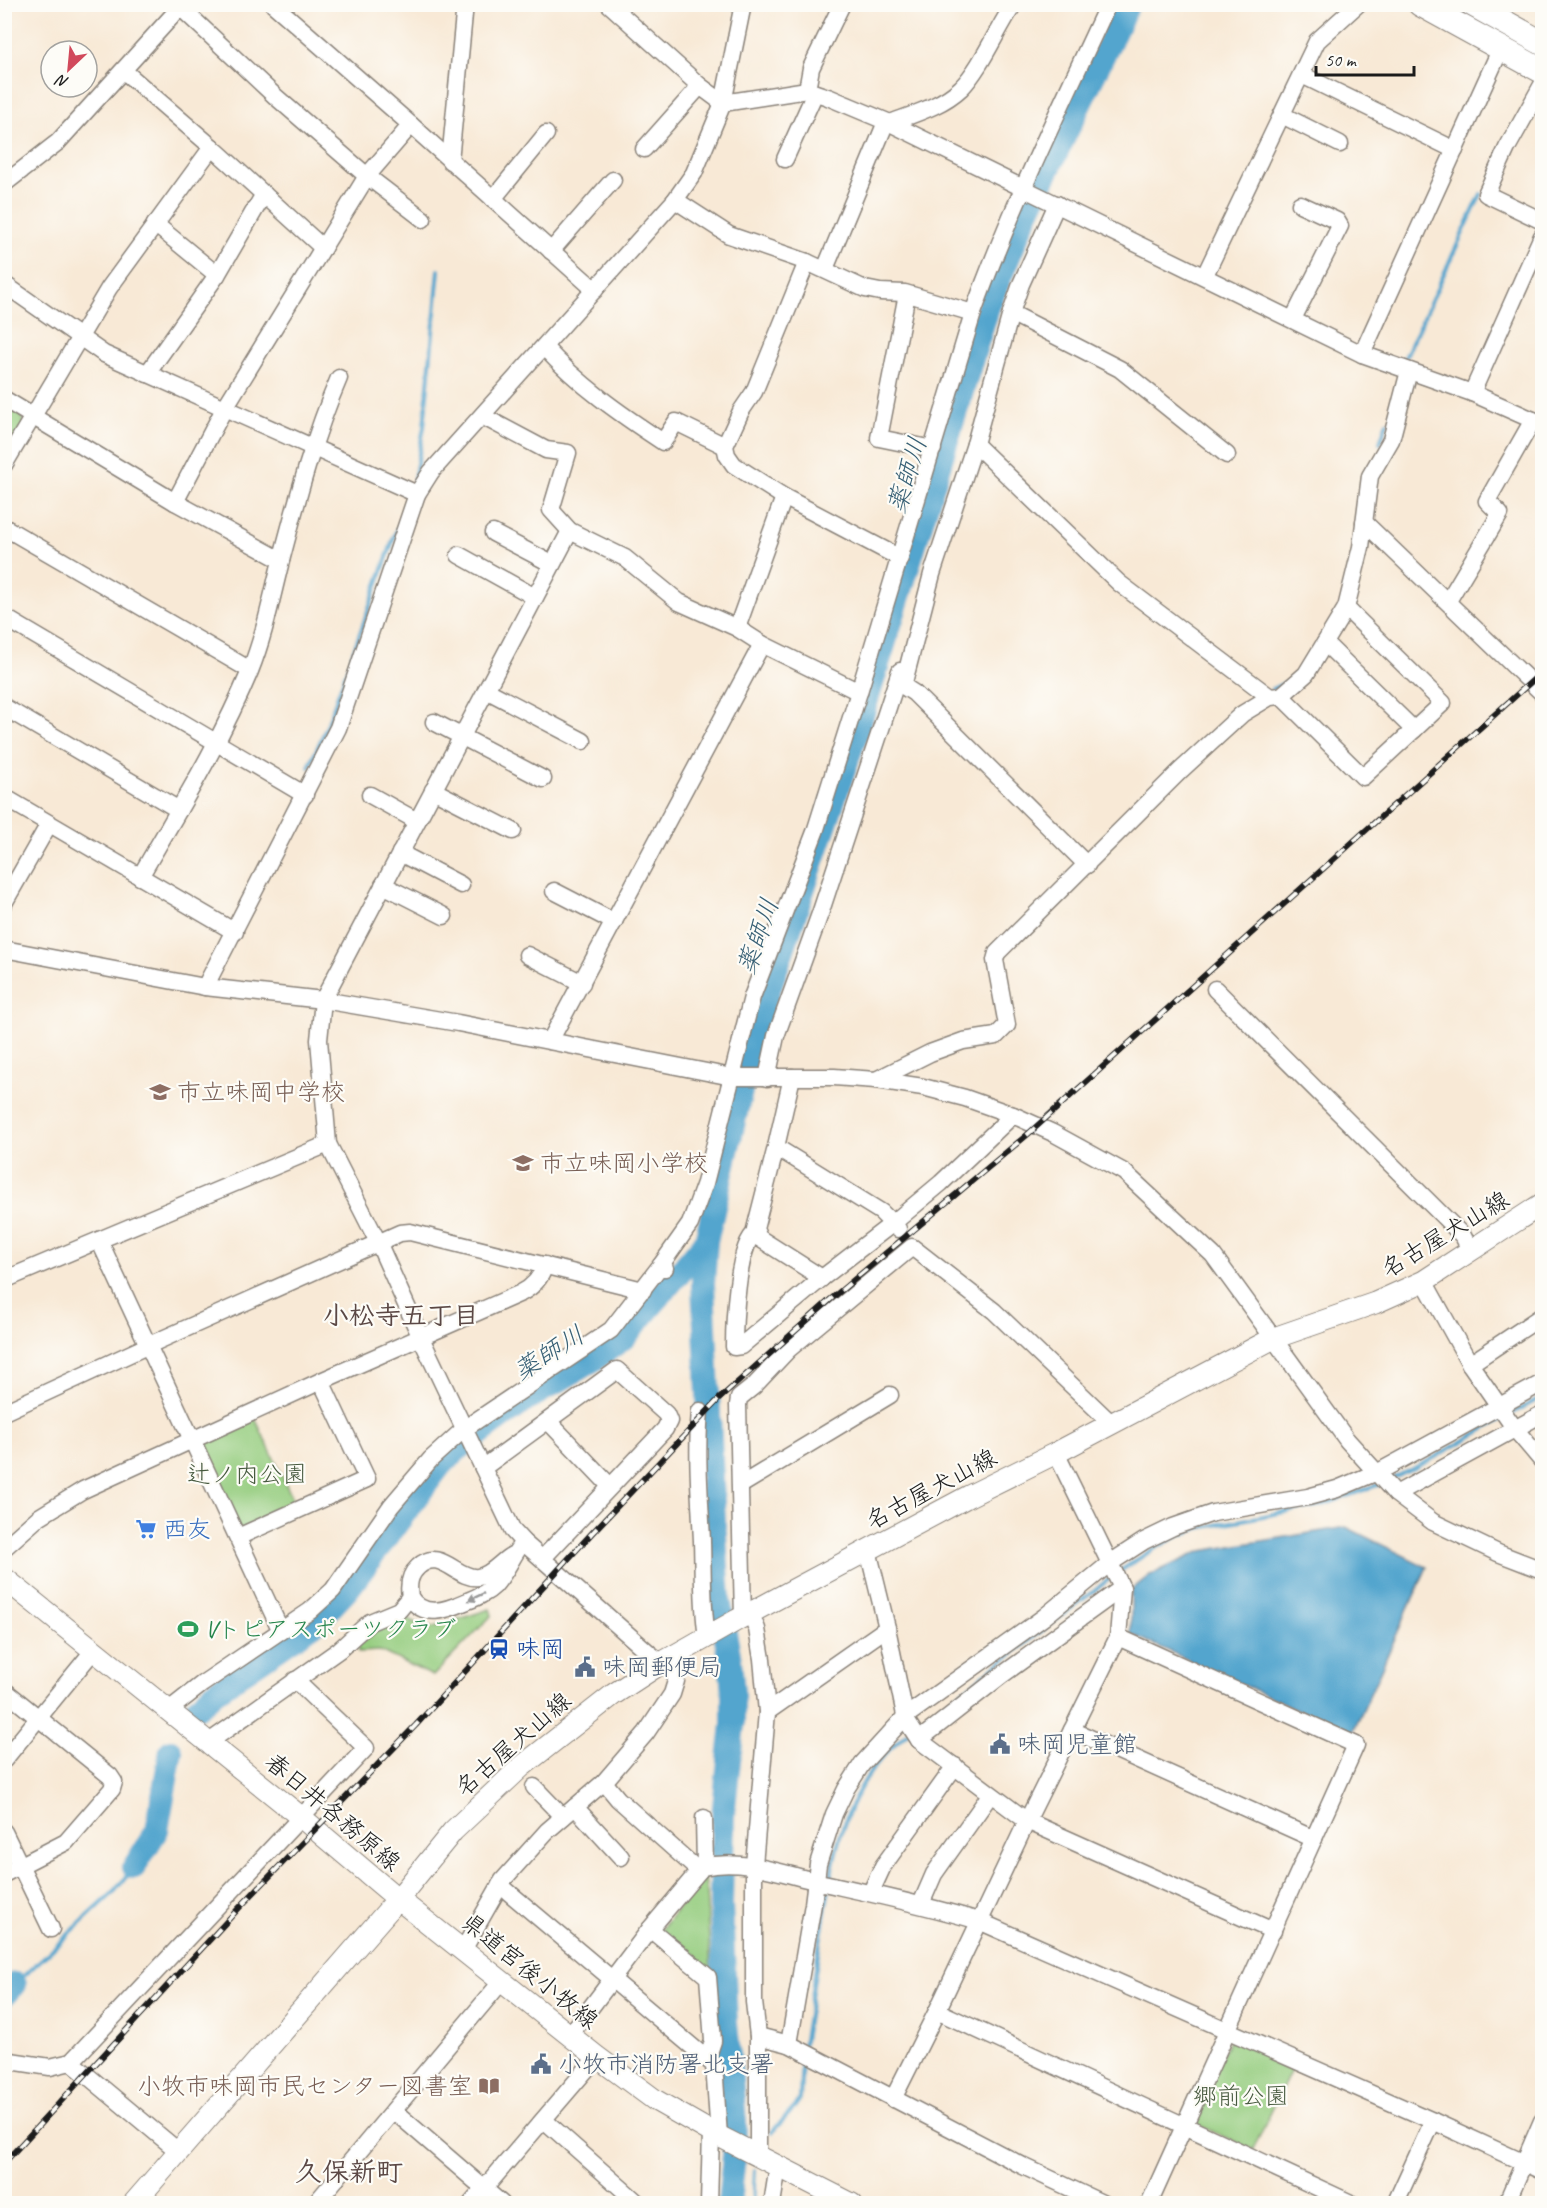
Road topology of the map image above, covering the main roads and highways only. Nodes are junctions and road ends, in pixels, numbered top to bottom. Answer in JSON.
{"nodes":[{"id":1,"x":1420,"y":4,"type":"edge"},
{"id":2,"x":1478,"y":6,"type":"edge"},
{"id":3,"x":1542,"y":43,"type":"edge"},
{"id":4,"x":1542,"y":71,"type":"edge"},
{"id":5,"x":1542,"y":1204,"type":"edge"},
{"id":6,"x":4,"y":1578,"type":"edge"},
{"id":7,"x":398,"y":1899,"type":"junction"},
{"id":8,"x":135,"y":2203,"type":"edge"},
{"id":9,"x":852,"y":2204,"type":"edge"}],
"edges":[{"from":1,"to":4,"type":"highway"},
{"from":2,"to":3,"type":"highway"},
{"from":5,"to":7,"type":"main road","name":"名古屋犬山線"},
{"from":6,"to":7,"type":"main road","name":"春日井各務原線"},
{"from":7,"to":8,"type":"main road","name":"春日井各務原線"},
{"from":7,"to":9,"type":"main road","name":"県道宮後小牧線"}]}
